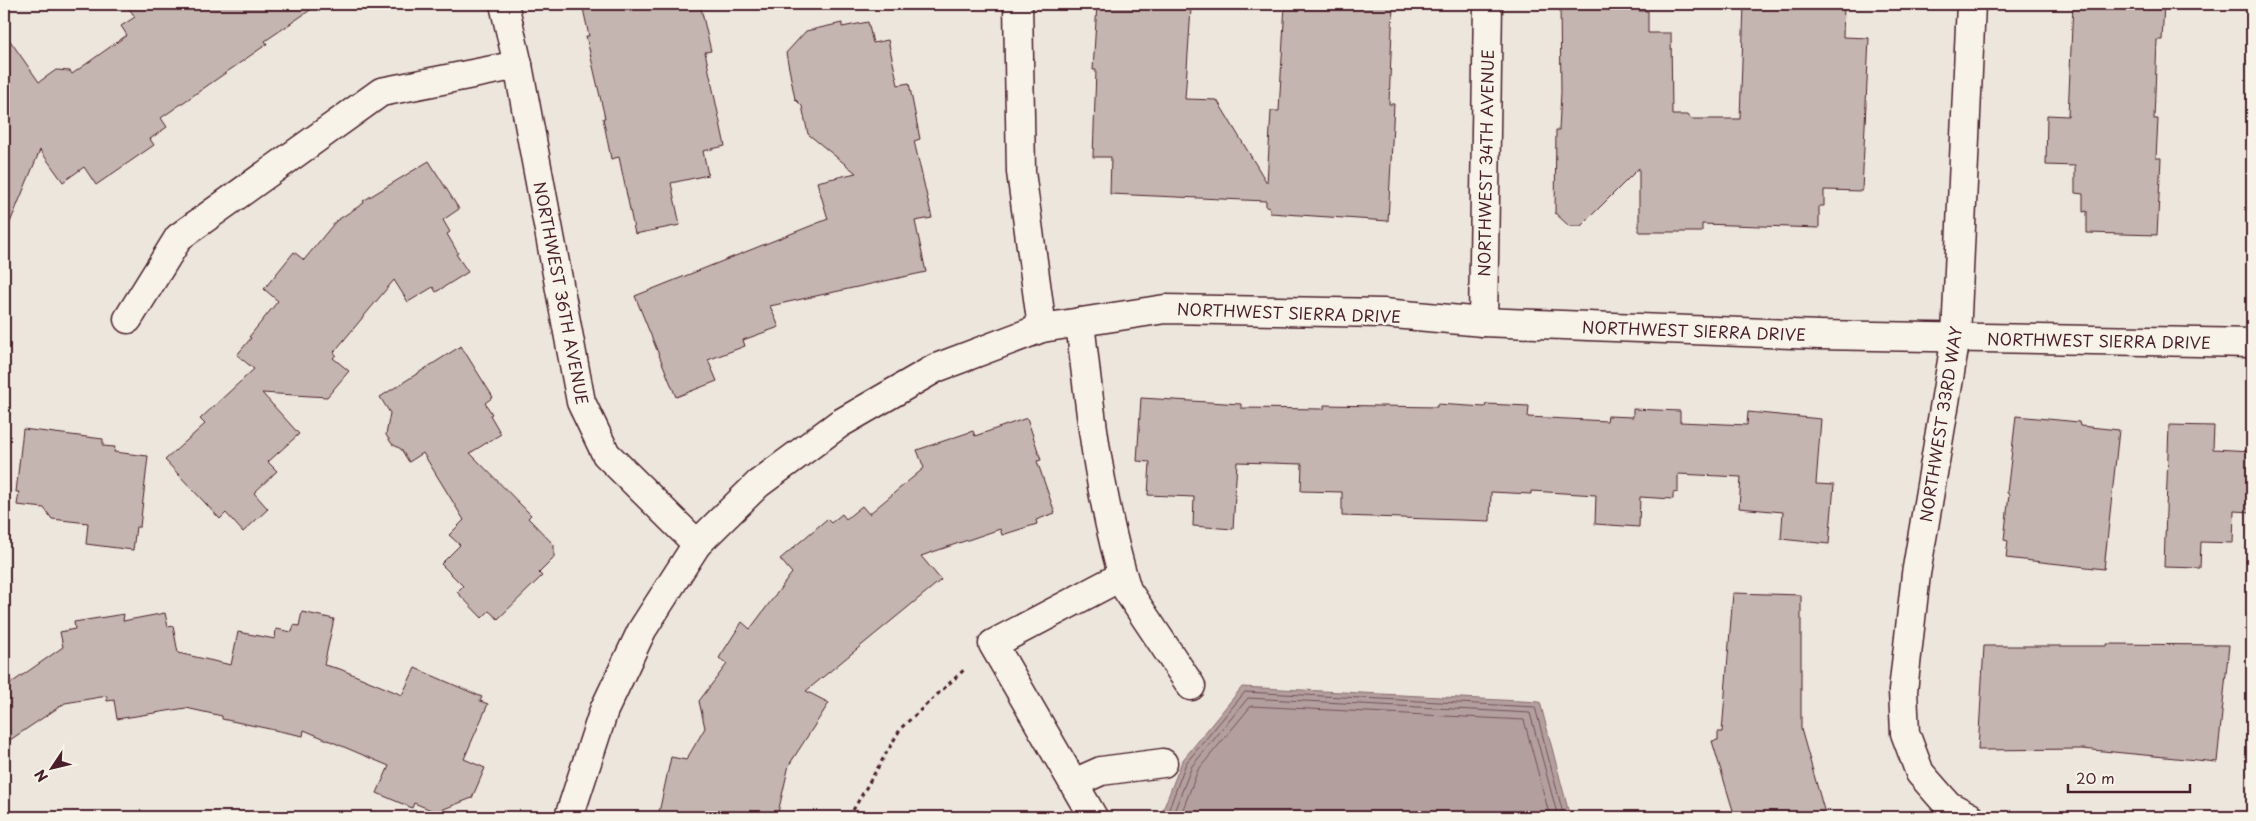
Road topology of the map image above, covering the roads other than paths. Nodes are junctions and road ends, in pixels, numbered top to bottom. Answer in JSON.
{"nodes":[{"id":1,"x":504,"y":4,"type":"edge"},
{"id":2,"x":1018,"y":4,"type":"edge"},
{"id":3,"x":1488,"y":4,"type":"edge"},
{"id":4,"x":1971,"y":4,"type":"edge"},
{"id":5,"x":518,"y":65,"type":"junction"},
{"id":6,"x":128,"y":318,"type":"dead end"},
{"id":7,"x":1080,"y":322,"type":"junction"},
{"id":8,"x":1483,"y":322,"type":"junction"},
{"id":9,"x":1042,"y":328,"type":"junction"},
{"id":10,"x":1956,"y":337,"type":"junction"},
{"id":11,"x":2252,"y":344,"type":"edge"},
{"id":12,"x":697,"y":544,"type":"junction"},
{"id":13,"x":1122,"y":576,"type":"junction"},
{"id":14,"x":1191,"y":686,"type":"dead end"},
{"id":15,"x":1163,"y":763,"type":"dead end"},
{"id":16,"x":1074,"y":783,"type":"junction"},
{"id":17,"x":570,"y":817,"type":"edge"},
{"id":18,"x":1093,"y":817,"type":"edge"},
{"id":19,"x":1970,"y":817,"type":"edge"}],
"edges":[{"from":1,"to":5,"type":"street","name":"NORTHWEST 36TH AVENUE"},
{"from":2,"to":9,"type":"street"},
{"from":3,"to":8,"type":"street","name":"NORTHWEST 34TH AVENUE"},
{"from":4,"to":10,"type":"street","name":"NORTHWEST 33RD WAY"},
{"from":5,"to":6,"type":"street"},
{"from":5,"to":12,"type":"street","name":"NORTHWEST 36TH AVENUE"},
{"from":7,"to":8,"type":"street","name":"NORTHWEST SIERRA DRIVE"},
{"from":7,"to":9,"type":"street","name":"NORTHWEST SIERRA DRIVE"},
{"from":7,"to":13,"type":"street"},
{"from":8,"to":10,"type":"street","name":"NORTHWEST SIERRA DRIVE"},
{"from":9,"to":12,"type":"street","name":"NORTHWEST SIERRA DRIVE"},
{"from":10,"to":11,"type":"street","name":"NORTHWEST SIERRA DRIVE"},
{"from":10,"to":19,"type":"street","name":"NORTHWEST 33RD WAY"},
{"from":12,"to":17,"type":"street","name":"NORTHWEST SIERRA DRIVE"},
{"from":13,"to":14,"type":"street"},
{"from":13,"to":16,"type":"street"},
{"from":15,"to":16,"type":"street"},
{"from":16,"to":18,"type":"street"}]}
